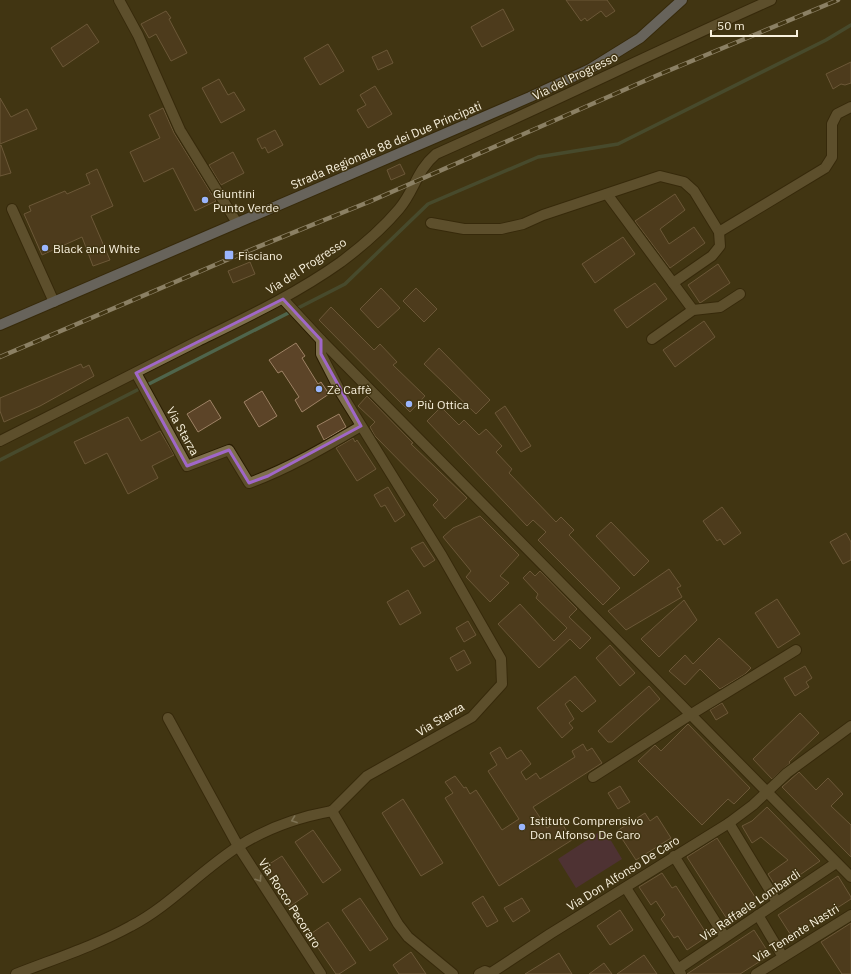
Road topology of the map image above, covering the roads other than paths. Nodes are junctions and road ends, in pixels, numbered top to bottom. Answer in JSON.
{"nodes":[{"id":1,"x":119,"y":0,"type":"edge"},
{"id":2,"x":771,"y":0,"type":"edge"},
{"id":3,"x":681,"y":1,"type":"edge"},
{"id":4,"x":851,"y":107,"type":"edge"},
{"id":5,"x":607,"y":194,"type":"junction"},
{"id":6,"x":12,"y":209,"type":"dead end"},
{"id":7,"x":431,"y":222,"type":"dead end"},
{"id":8,"x":238,"y":223,"type":"junction"},
{"id":9,"x":719,"y":232,"type":"junction"},
{"id":10,"x":673,"y":283,"type":"junction"},
{"id":11,"x":740,"y":294,"type":"dead end"},
{"id":12,"x":54,"y":302,"type":"junction"},
{"id":13,"x":286,"y":302,"type":"junction"},
{"id":14,"x":693,"y":310,"type":"junction"},
{"id":15,"x":0,"y":325,"type":"edge"},
{"id":16,"x":652,"y":339,"type":"dead end"},
{"id":17,"x":321,"y":340,"type":"junction"},
{"id":18,"x":138,"y":376,"type":"junction"},
{"id":19,"x":361,"y":426,"type":"junction"},
{"id":20,"x":0,"y":441,"type":"edge"},
{"id":21,"x":796,"y":650,"type":"dead end"},
{"id":22,"x":690,"y":715,"type":"junction"},
{"id":23,"x":168,"y":718,"type":"dead end"},
{"id":24,"x":851,"y":726,"type":"edge"},
{"id":25,"x":593,"y":777,"type":"dead end"},
{"id":26,"x":766,"y":792,"type":"junction"},
{"id":27,"x":332,"y":811,"type":"junction"},
{"id":28,"x":729,"y":823,"type":"junction"},
{"id":29,"x":238,"y":846,"type":"junction"},
{"id":30,"x":674,"y":856,"type":"junction"},
{"id":31,"x":836,"y":862,"type":"junction"},
{"id":32,"x":851,"y":877,"type":"edge"},
{"id":33,"x":626,"y":888,"type":"junction"},
{"id":34,"x":777,"y":902,"type":"junction"},
{"id":35,"x":851,"y":914,"type":"edge"},
{"id":36,"x":758,"y":915,"type":"junction"},
{"id":37,"x":725,"y":937,"type":"junction"},
{"id":38,"x":783,"y":957,"type":"junction"},
{"id":39,"x":679,"y":971,"type":"edge"},
{"id":40,"x":16,"y":974,"type":"edge"},
{"id":41,"x":322,"y":974,"type":"edge"},
{"id":42,"x":453,"y":974,"type":"edge"},
{"id":43,"x":479,"y":974,"type":"edge"},
{"id":44,"x":492,"y":974,"type":"edge"},
{"id":45,"x":756,"y":974,"type":"edge"}],
"edges":[{"from":1,"to":8,"type":"street"},
{"from":2,"to":13,"type":"street","name":"Via del Progresso"},
{"from":3,"to":8,"type":"main road","name":"Strada Regionale 88 dei Due Principati"},
{"from":4,"to":9,"type":"street"},
{"from":5,"to":7,"type":"street"},
{"from":5,"to":9,"type":"street"},
{"from":5,"to":10,"type":"street"},
{"from":6,"to":12,"type":"street"},
{"from":8,"to":12,"type":"main road","name":"Strada Regionale 88 dei Due Principati"},
{"from":9,"to":10,"type":"street"},
{"from":10,"to":14,"type":"street"},
{"from":11,"to":14,"type":"street"},
{"from":12,"to":15,"type":"main road","name":"Strada Regionale 88 dei Due Principati"},
{"from":13,"to":17,"type":"street"},
{"from":13,"to":18,"type":"street","name":"Via del Progresso"},
{"from":14,"to":16,"type":"street"},
{"from":17,"to":19,"type":"street","name":"Via Starza"},
{"from":17,"to":22,"type":"street"},
{"from":18,"to":19,"type":"street","name":"Via Starza"},
{"from":18,"to":20,"type":"street","name":"Via del Progresso"},
{"from":19,"to":27,"type":"street","name":"Via Starza"},
{"from":21,"to":22,"type":"street"},
{"from":22,"to":25,"type":"street"},
{"from":22,"to":26,"type":"street"},
{"from":23,"to":29,"type":"street","name":"Via Rocco Pecoraro"},
{"from":24,"to":26,"type":"street","name":"Via Don Alfonso De Caro"},
{"from":26,"to":28,"type":"street","name":"Via Don Alfonso De Caro"},
{"from":26,"to":31,"type":"street"},
{"from":27,"to":29,"type":"street","one_way":true},
{"from":27,"to":42,"type":"street"},
{"from":28,"to":30,"type":"street","name":"Via Don Alfonso De Caro"},
{"from":28,"to":34,"type":"street"},
{"from":29,"to":40,"type":"street"},
{"from":29,"to":41,"type":"street","name":"Via Rocco Pecoraro","one_way":true},
{"from":30,"to":33,"type":"street","name":"Via Don Alfonso De Caro"},
{"from":30,"to":37,"type":"street"},
{"from":31,"to":32,"type":"street"},
{"from":31,"to":34,"type":"street","name":"Via Raffaele Lombardi"},
{"from":33,"to":39,"type":"street"},
{"from":33,"to":44,"type":"street","name":"Via Don Alfonso De Caro"},
{"from":34,"to":36,"type":"street","name":"Via Raffaele Lombardi"},
{"from":35,"to":38,"type":"street","name":"Via Tenente Nastri"},
{"from":36,"to":37,"type":"street","name":"Via Raffaele Lombardi"},
{"from":36,"to":38,"type":"street"},
{"from":37,"to":39,"type":"street","name":"Via Raffaele Lombardi"},
{"from":38,"to":45,"type":"street","name":"Via Tenente Nastri"},
{"from":43,"to":44,"type":"street"}]}
